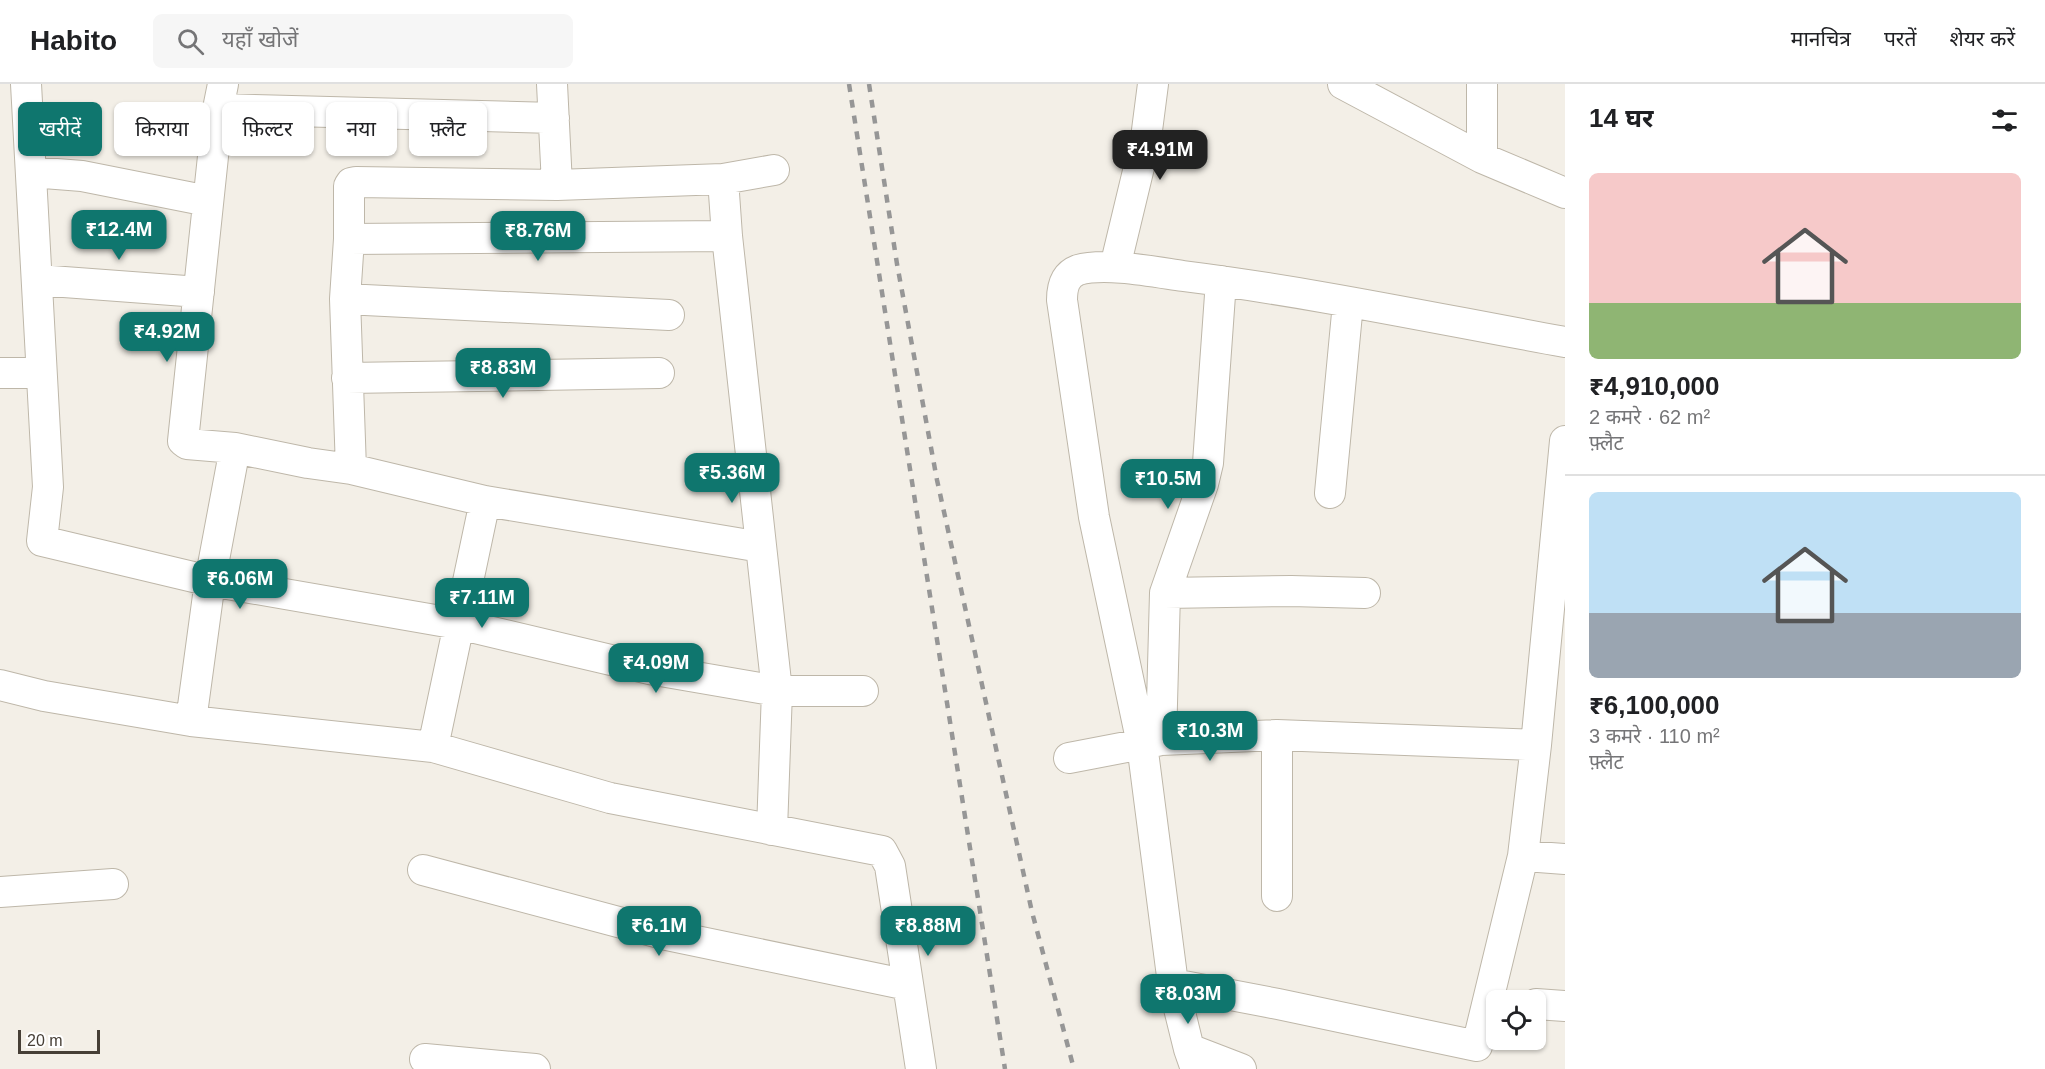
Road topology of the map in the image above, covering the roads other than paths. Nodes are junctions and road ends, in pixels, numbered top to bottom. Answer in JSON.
{"nodes":[{"id":1,"x":26,"y":84,"type":"edge"},
{"id":2,"x":552,"y":84,"type":"edge"},
{"id":3,"x":1153,"y":84,"type":"edge"},
{"id":4,"x":1343,"y":84,"type":"edge"},
{"id":5,"x":1482,"y":84,"type":"edge"},
{"id":6,"x":221,"y":97,"type":"edge"},
{"id":7,"x":554,"y":117,"type":"junction"},
{"id":8,"x":1482,"y":158,"type":"junction"},
{"id":9,"x":774,"y":170,"type":"dead end"},
{"id":10,"x":31,"y":172,"type":"junction"},
{"id":11,"x":723,"y":179,"type":"junction"},
{"id":12,"x":556,"y":185,"type":"junction"},
{"id":13,"x":1565,"y":193,"type":"edge"},
{"id":14,"x":208,"y":201,"type":"junction"},
{"id":15,"x":727,"y":236,"type":"junction"},
{"id":16,"x":349,"y":239,"type":"junction"},
{"id":17,"x":1115,"y":267,"type":"junction"},
{"id":18,"x":37,"y":280,"type":"junction"},
{"id":19,"x":1221,"y":281,"type":"junction"},
{"id":20,"x":199,"y":292,"type":"junction"},
{"id":21,"x":345,"y":299,"type":"junction"},
{"id":22,"x":1348,"y":303,"type":"junction"},
{"id":23,"x":669,"y":315,"type":"dead end"},
{"id":24,"x":1565,"y":342,"type":"edge"},
{"id":25,"x":0,"y":373,"type":"edge"},
{"id":26,"x":42,"y":373,"type":"junction"},
{"id":27,"x":659,"y":373,"type":"dead end"},
{"id":28,"x":347,"y":378,"type":"junction"},
{"id":29,"x":1565,"y":441,"type":"edge"},
{"id":30,"x":235,"y":448,"type":"junction"},
{"id":31,"x":351,"y":469,"type":"junction"},
{"id":32,"x":1330,"y":493,"type":"dead end"},
{"id":33,"x":485,"y":501,"type":"junction"},
{"id":34,"x":761,"y":547,"type":"junction"},
{"id":35,"x":210,"y":580,"type":"junction"},
{"id":36,"x":1165,"y":593,"type":"junction"},
{"id":37,"x":1365,"y":593,"type":"dead end"},
{"id":38,"x":1557,"y":610,"type":"edge"},
{"id":39,"x":458,"y":624,"type":"junction"},
{"id":40,"x":0,"y":686,"type":"edge"},
{"id":41,"x":777,"y":691,"type":"junction"},
{"id":42,"x":863,"y":691,"type":"dead end"},
{"id":43,"x":191,"y":721,"type":"junction"},
{"id":44,"x":1277,"y":735,"type":"junction"},
{"id":45,"x":1152,"y":742,"type":"junction"},
{"id":46,"x":1536,"y":745,"type":"junction"},
{"id":47,"x":433,"y":747,"type":"junction"},
{"id":48,"x":1069,"y":758,"type":"dead end"},
{"id":49,"x":772,"y":830,"type":"junction"},
{"id":50,"x":1523,"y":856,"type":"junction"},
{"id":51,"x":1565,"y":859,"type":"edge"},
{"id":52,"x":423,"y":870,"type":"dead end"},
{"id":53,"x":113,"y":884,"type":"dead end"},
{"id":54,"x":0,"y":892,"type":"edge"},
{"id":55,"x":1277,"y":896,"type":"dead end"},
{"id":56,"x":1173,"y":984,"type":"junction"},
{"id":57,"x":908,"y":985,"type":"junction"},
{"id":58,"x":1495,"y":990,"type":"edge"},
{"id":59,"x":1546,"y":1005,"type":"edge"},
{"id":60,"x":1565,"y":1006,"type":"edge"},
{"id":61,"x":1486,"y":1021,"type":"edge"},
{"id":62,"x":1473,"y":1058,"type":"edge"},
{"id":63,"x":425,"y":1059,"type":"dead end"},
{"id":64,"x":1193,"y":1059,"type":"edge"},
{"id":65,"x":535,"y":1069,"type":"edge"},
{"id":66,"x":921,"y":1069,"type":"edge"},
{"id":67,"x":1241,"y":1069,"type":"edge"}],
"edges":[{"from":1,"to":10,"type":"street"},
{"from":2,"to":7,"type":"street"},
{"from":3,"to":17,"type":"street"},
{"from":4,"to":8,"type":"street"},
{"from":5,"to":8,"type":"street"},
{"from":6,"to":7,"type":"street"},
{"from":6,"to":14,"type":"street"},
{"from":7,"to":12,"type":"street"},
{"from":8,"to":13,"type":"street"},
{"from":9,"to":11,"type":"street"},
{"from":10,"to":14,"type":"street"},
{"from":10,"to":18,"type":"street"},
{"from":11,"to":12,"type":"street"},
{"from":11,"to":15,"type":"street"},
{"from":12,"to":16,"type":"street"},
{"from":14,"to":20,"type":"street"},
{"from":15,"to":16,"type":"street"},
{"from":15,"to":34,"type":"street"},
{"from":16,"to":21,"type":"street"},
{"from":17,"to":19,"type":"street"},
{"from":17,"to":45,"type":"street"},
{"from":18,"to":20,"type":"street"},
{"from":18,"to":26,"type":"street"},
{"from":19,"to":22,"type":"street"},
{"from":19,"to":36,"type":"street"},
{"from":20,"to":30,"type":"street"},
{"from":21,"to":23,"type":"street"},
{"from":21,"to":28,"type":"street"},
{"from":22,"to":24,"type":"street"},
{"from":22,"to":32,"type":"street"},
{"from":25,"to":26,"type":"street"},
{"from":26,"to":35,"type":"street"},
{"from":27,"to":28,"type":"street"},
{"from":28,"to":31,"type":"street"},
{"from":29,"to":38,"type":"street"},
{"from":30,"to":31,"type":"street"},
{"from":30,"to":35,"type":"street"},
{"from":31,"to":33,"type":"street"},
{"from":33,"to":34,"type":"street"},
{"from":33,"to":39,"type":"street"},
{"from":34,"to":41,"type":"street"},
{"from":35,"to":39,"type":"street"},
{"from":35,"to":43,"type":"street"},
{"from":36,"to":37,"type":"street"},
{"from":36,"to":45,"type":"street"},
{"from":38,"to":46,"type":"street"},
{"from":39,"to":41,"type":"street"},
{"from":39,"to":47,"type":"street"},
{"from":40,"to":43,"type":"street"},
{"from":41,"to":42,"type":"street"},
{"from":41,"to":49,"type":"street"},
{"from":43,"to":47,"type":"street"},
{"from":44,"to":45,"type":"street"},
{"from":44,"to":46,"type":"street"},
{"from":44,"to":55,"type":"street"},
{"from":45,"to":48,"type":"street"},
{"from":45,"to":56,"type":"street"},
{"from":46,"to":50,"type":"street"},
{"from":47,"to":49,"type":"street"},
{"from":49,"to":57,"type":"street"},
{"from":50,"to":51,"type":"street"},
{"from":50,"to":58,"type":"street"},
{"from":52,"to":57,"type":"street"},
{"from":53,"to":54,"type":"street"},
{"from":56,"to":62,"type":"street"},
{"from":56,"to":64,"type":"street"},
{"from":57,"to":66,"type":"street"},
{"from":59,"to":60,"type":"street"},
{"from":61,"to":62,"type":"street"},
{"from":63,"to":65,"type":"street"},
{"from":64,"to":67,"type":"street"}]}
